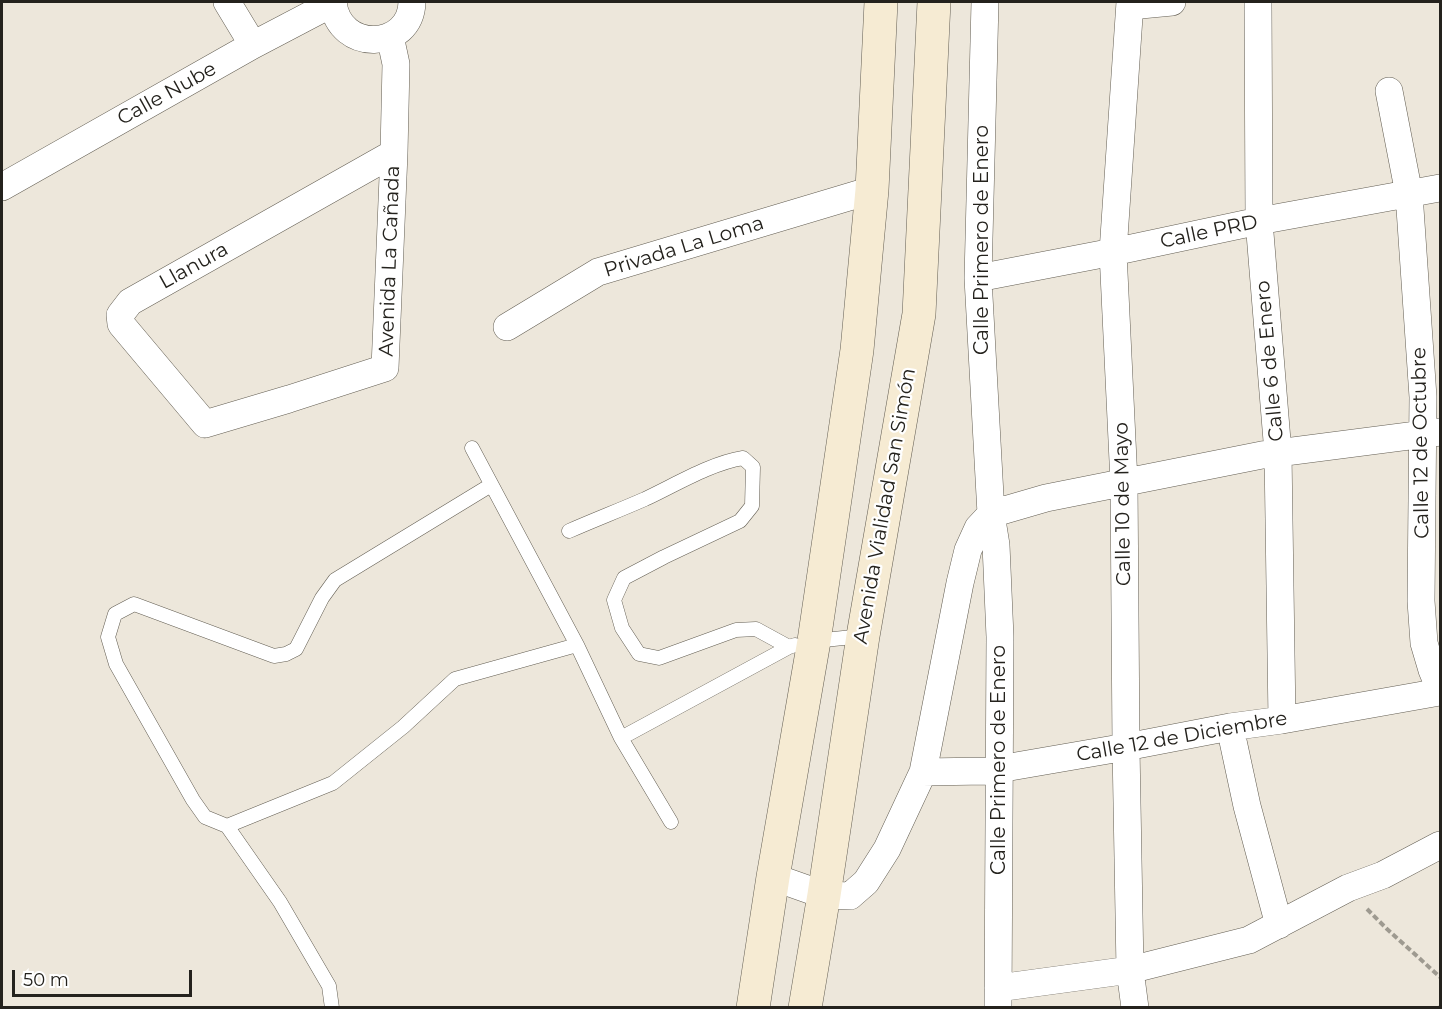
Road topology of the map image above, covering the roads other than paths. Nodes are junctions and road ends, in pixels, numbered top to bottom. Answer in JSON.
{"nodes":[{"id":1,"x":227,"y":2,"type":"edge"},
{"id":2,"x":333,"y":2,"type":"edge"},
{"id":3,"x":880,"y":2,"type":"edge"},
{"id":4,"x":934,"y":2,"type":"edge"},
{"id":5,"x":985,"y":2,"type":"edge"},
{"id":6,"x":1172,"y":2,"type":"edge"},
{"id":7,"x":1258,"y":2,"type":"edge"},
{"id":8,"x":416,"y":3,"type":"edge"},
{"id":9,"x":1130,"y":4,"type":"edge"},
{"id":10,"x":390,"y":36,"type":"junction"},
{"id":11,"x":253,"y":45,"type":"junction"},
{"id":12,"x":1389,"y":91,"type":"dead end"},
{"id":13,"x":394,"y":153,"type":"junction"},
{"id":14,"x":2,"y":187,"type":"edge"},
{"id":15,"x":1440,"y":188,"type":"edge"},
{"id":16,"x":872,"y":190,"type":"junction"},
{"id":17,"x":1409,"y":194,"type":"junction"},
{"id":18,"x":1259,"y":221,"type":"junction"},
{"id":19,"x":1113,"y":252,"type":"junction"},
{"id":20,"x":978,"y":278,"type":"junction"},
{"id":21,"x":507,"y":327,"type":"dead end"},
{"id":22,"x":205,"y":424,"type":"joint"},
{"id":23,"x":1432,"y":434,"type":"edge"},
{"id":24,"x":472,"y":448,"type":"dead end"},
{"id":25,"x":1278,"y":453,"type":"junction"},
{"id":26,"x":1124,"y":482,"type":"junction"},
{"id":27,"x":491,"y":485,"type":"junction"},
{"id":28,"x":991,"y":514,"type":"junction"},
{"id":29,"x":569,"y":531,"type":"dead end"},
{"id":30,"x":863,"y":636,"type":"junction"},
{"id":31,"x":801,"y":644,"type":"junction"},
{"id":32,"x":577,"y":645,"type":"junction"},
{"id":33,"x":1440,"y":690,"type":"edge"},
{"id":34,"x":1282,"y":720,"type":"junction"},
{"id":35,"x":1230,"y":727,"type":"junction"},
{"id":36,"x":621,"y":738,"type":"junction"},
{"id":37,"x":1126,"y":747,"type":"junction"},
{"id":38,"x":1000,"y":769,"type":"junction"},
{"id":39,"x":923,"y":772,"type":"junction"},
{"id":40,"x":671,"y":822,"type":"dead end"},
{"id":41,"x":226,"y":826,"type":"junction"},
{"id":42,"x":1440,"y":845,"type":"edge"},
{"id":43,"x":773,"y":877,"type":"junction"},
{"id":44,"x":824,"y":895,"type":"junction"},
{"id":45,"x":1279,"y":925,"type":"junction"},
{"id":46,"x":1130,"y":970,"type":"junction"},
{"id":47,"x":998,"y":998,"type":"edge"},
{"id":48,"x":332,"y":1008,"type":"edge"},
{"id":49,"x":753,"y":1008,"type":"edge"},
{"id":50,"x":805,"y":1008,"type":"edge"},
{"id":51,"x":1135,"y":1008,"type":"edge"}],
"edges":[{"from":1,"to":11,"type":"street"},
{"from":2,"to":10,"type":"street"},
{"from":2,"to":11,"type":"street","name":"Calle Nube"},
{"from":3,"to":16,"type":"main road"},
{"from":4,"to":30,"type":"main road","name":"Avenida Vialidad San Simón"},
{"from":5,"to":20,"type":"street","name":"Calle Primero de Enero"},
{"from":6,"to":9,"type":"street"},
{"from":7,"to":18,"type":"street","name":"Calle 6 de Enero"},
{"from":8,"to":10,"type":"street"},
{"from":9,"to":19,"type":"street","name":"Calle 10 de Mayo"},
{"from":10,"to":13,"type":"street","name":"Avenida La Cañada"},
{"from":11,"to":14,"type":"street","name":"Calle Nube"},
{"from":12,"to":17,"type":"street","name":"Calle 12 de Octubre"},
{"from":13,"to":22,"type":"street","name":"Avenida La Cañada"},
{"from":13,"to":22,"type":"street","name":"Llanura"},
{"from":15,"to":17,"type":"street","name":"Calle PRD"},
{"from":16,"to":21,"type":"street","name":"Privada La Loma"},
{"from":16,"to":31,"type":"main road"},
{"from":17,"to":18,"type":"street","name":"Calle PRD"},
{"from":17,"to":23,"type":"street","name":"Calle 12 de Octubre"},
{"from":18,"to":19,"type":"street","name":"Calle PRD"},
{"from":18,"to":25,"type":"street","name":"Calle 6 de Enero"},
{"from":19,"to":20,"type":"street","name":"Calle PRD"},
{"from":19,"to":26,"type":"street","name":"Calle 10 de Mayo"},
{"from":20,"to":28,"type":"street","name":"Calle Primero de Enero"},
{"from":23,"to":25,"type":"street"},
{"from":23,"to":33,"type":"street","name":"Calle 12 de Octubre"},
{"from":24,"to":27,"type":"lane"},
{"from":25,"to":26,"type":"street"},
{"from":25,"to":34,"type":"street","name":"Calle 6 de Enero"},
{"from":26,"to":28,"type":"street"},
{"from":26,"to":37,"type":"street","name":"Calle 10 de Mayo"},
{"from":27,"to":32,"type":"lane"},
{"from":27,"to":41,"type":"lane"},
{"from":28,"to":38,"type":"street","name":"Calle Primero de Enero"},
{"from":28,"to":39,"type":"street"},
{"from":29,"to":31,"type":"lane"},
{"from":30,"to":31,"type":"lane"},
{"from":30,"to":44,"type":"main road","name":"Avenida Vialidad San Simón"},
{"from":31,"to":36,"type":"lane"},
{"from":31,"to":43,"type":"main road"},
{"from":32,"to":36,"type":"lane"},
{"from":32,"to":41,"type":"lane"},
{"from":33,"to":34,"type":"street","name":"Calle 12 de Diciembre"},
{"from":34,"to":35,"type":"street","name":"Calle 12 de Diciembre"},
{"from":35,"to":37,"type":"street","name":"Calle 12 de Diciembre"},
{"from":35,"to":45,"type":"street"},
{"from":36,"to":40,"type":"lane"},
{"from":37,"to":38,"type":"street","name":"Calle 12 de Diciembre"},
{"from":37,"to":46,"type":"street","name":"Calle 10 de Mayo"},
{"from":38,"to":39,"type":"street","name":"Calle 12 de Diciembre"},
{"from":38,"to":47,"type":"street","name":"Calle Primero de Enero"},
{"from":39,"to":44,"type":"street"},
{"from":41,"to":48,"type":"lane"},
{"from":42,"to":45,"type":"street"},
{"from":43,"to":44,"type":"street"},
{"from":43,"to":49,"type":"main road"},
{"from":44,"to":50,"type":"main road","name":"Avenida Vialidad San Simón"},
{"from":45,"to":46,"type":"street"},
{"from":46,"to":47,"type":"street"},
{"from":46,"to":51,"type":"street","name":"Calle 10 de Mayo"}]}
